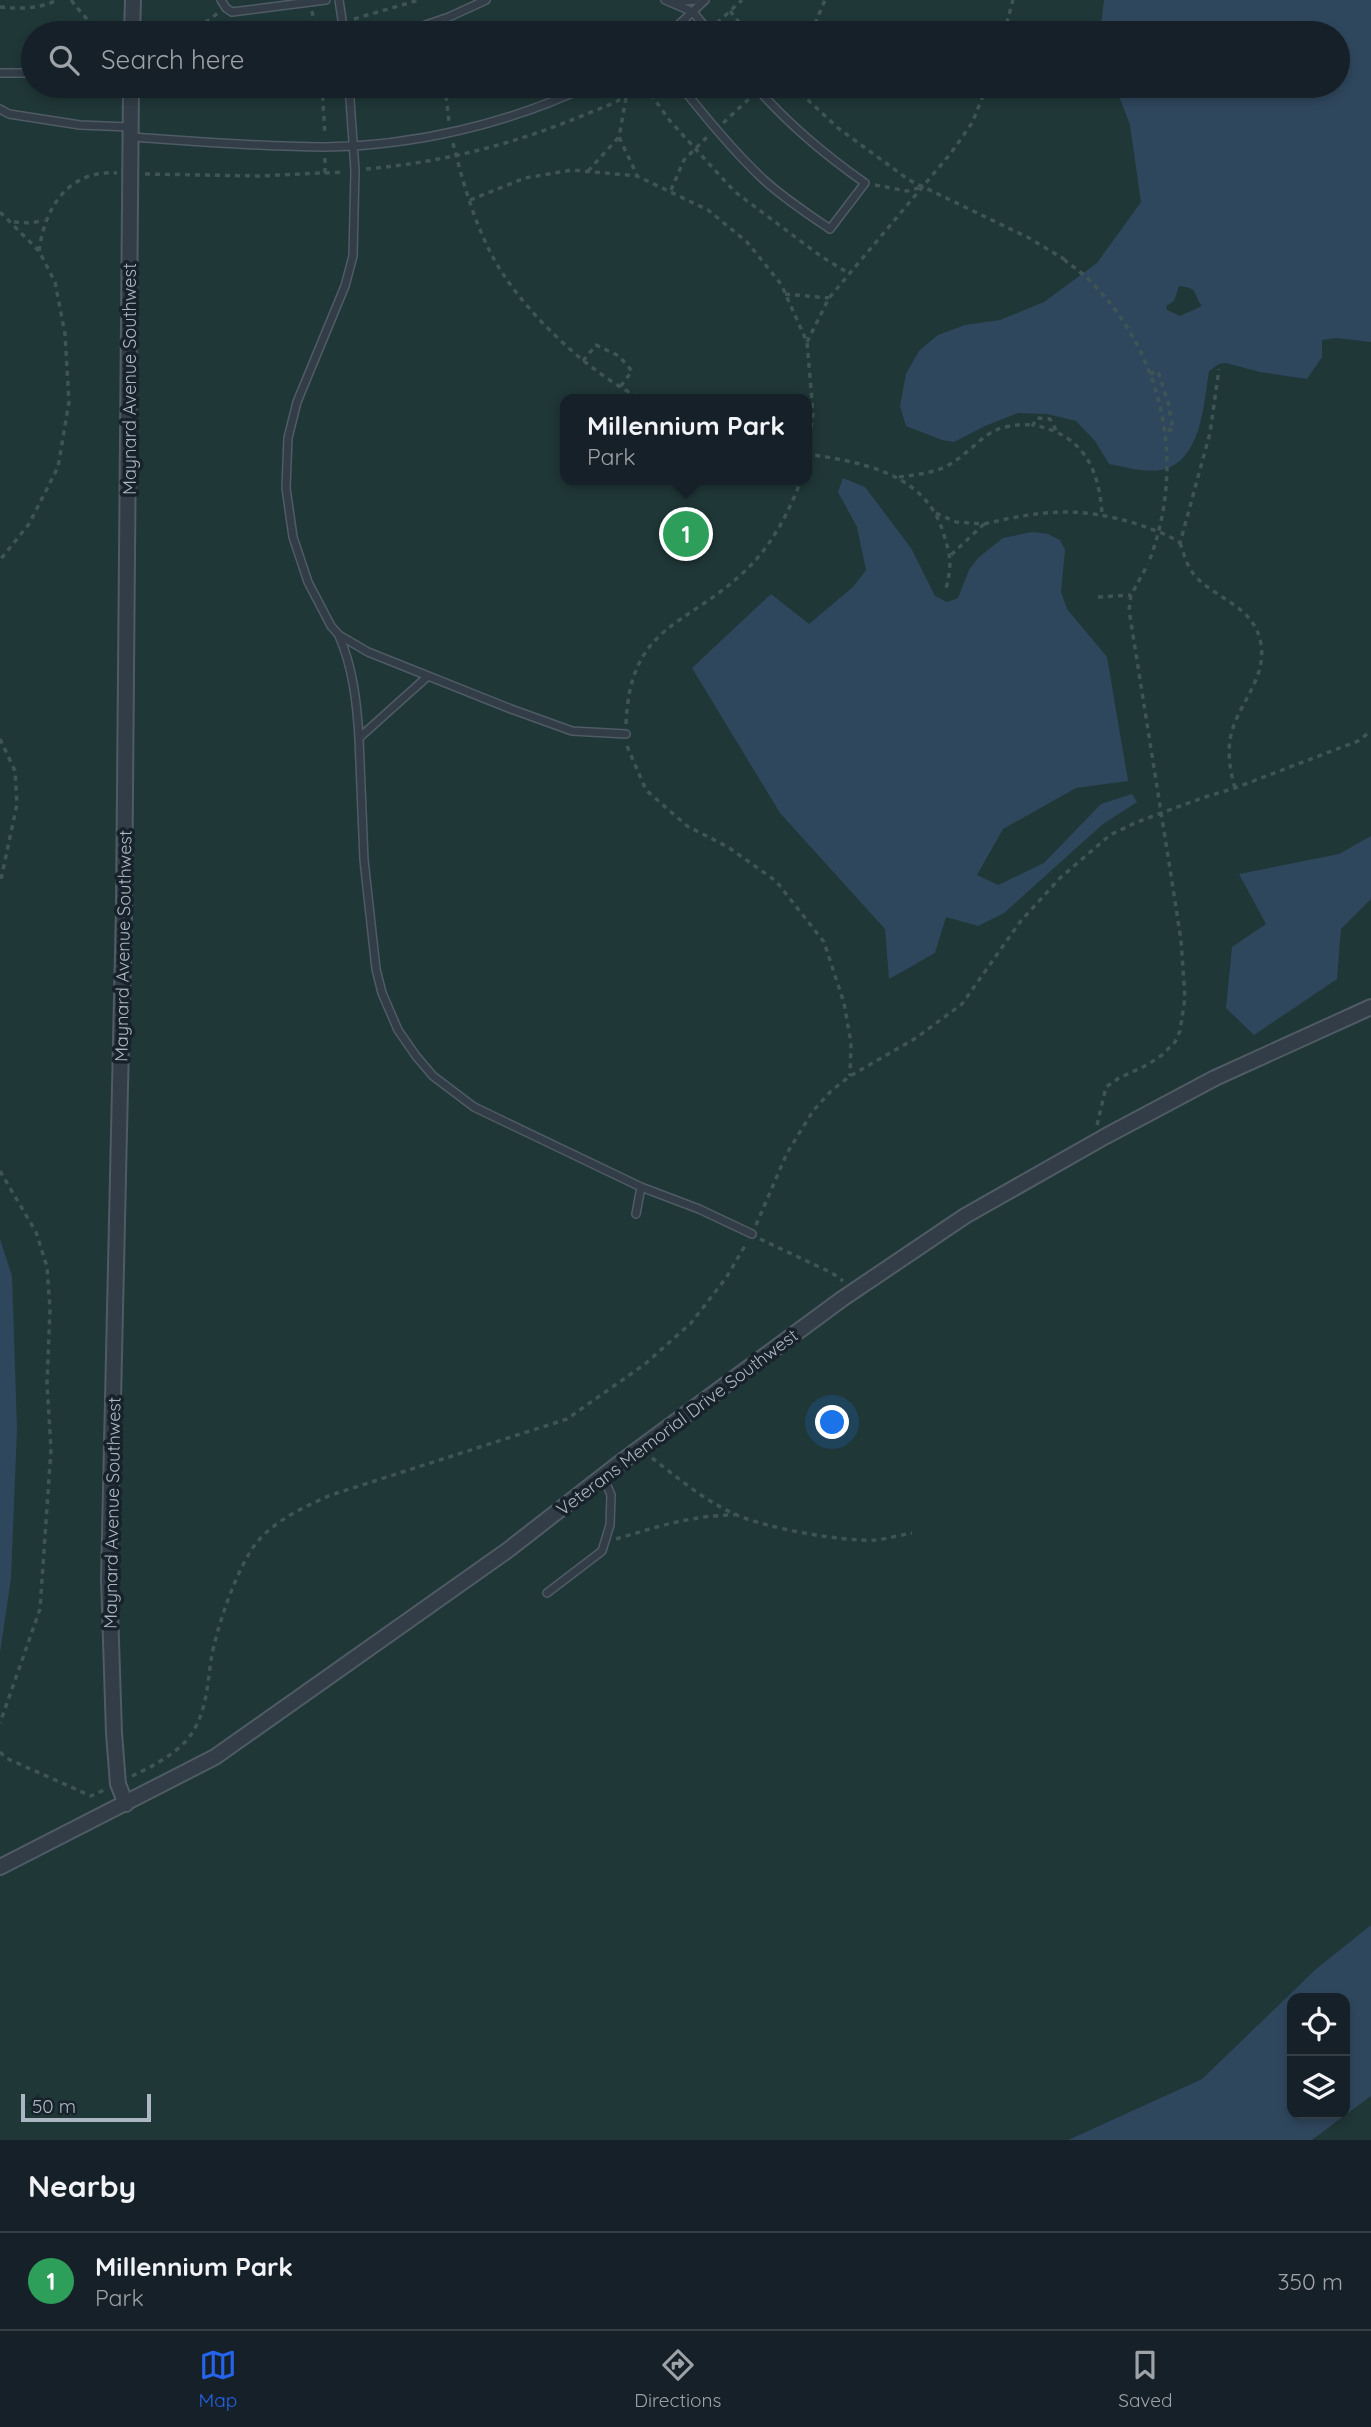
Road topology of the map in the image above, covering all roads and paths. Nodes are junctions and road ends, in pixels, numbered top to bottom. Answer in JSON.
{"nodes":[{"id":1,"x":57,"y":0,"type":"edge"},
{"id":2,"x":71,"y":0,"type":"edge"},
{"id":3,"x":133,"y":0,"type":"edge"},
{"id":4,"x":221,"y":0,"type":"edge"},
{"id":5,"x":326,"y":0,"type":"edge"},
{"id":6,"x":339,"y":0,"type":"edge"},
{"id":7,"x":486,"y":0,"type":"edge"},
{"id":8,"x":666,"y":0,"type":"edge"},
{"id":9,"x":696,"y":0,"type":"edge"},
{"id":10,"x":705,"y":0,"type":"edge"},
{"id":11,"x":742,"y":0,"type":"edge"},
{"id":12,"x":825,"y":0,"type":"edge"},
{"id":13,"x":1013,"y":0,"type":"edge"},
{"id":14,"x":311,"y":2,"type":"junction"},
{"id":15,"x":0,"y":8,"type":"edge"},
{"id":16,"x":226,"y":8,"type":"junction"},
{"id":17,"x":730,"y":11,"type":"junction"},
{"id":18,"x":692,"y":12,"type":"junction"},
{"id":19,"x":89,"y":21,"type":"edge"},
{"id":20,"x":128,"y":21,"type":"edge"},
{"id":21,"x":207,"y":21,"type":"edge"},
{"id":22,"x":314,"y":21,"type":"edge"},
{"id":23,"x":342,"y":21,"type":"edge"},
{"id":24,"x":437,"y":21,"type":"edge"},
{"id":25,"x":683,"y":21,"type":"edge"},
{"id":26,"x":700,"y":21,"type":"edge"},
{"id":27,"x":720,"y":21,"type":"edge"},
{"id":28,"x":738,"y":21,"type":"edge"},
{"id":29,"x":816,"y":21,"type":"edge"},
{"id":30,"x":1007,"y":21,"type":"edge"},
{"id":31,"x":0,"y":73,"type":"edge"},
{"id":32,"x":21,"y":73,"type":"edge"},
{"id":33,"x":131,"y":98,"type":"edge"},
{"id":34,"x":323,"y":98,"type":"edge"},
{"id":35,"x":350,"y":98,"type":"edge"},
{"id":36,"x":447,"y":98,"type":"edge"},
{"id":37,"x":558,"y":98,"type":"edge"},
{"id":38,"x":624,"y":98,"type":"edge"},
{"id":39,"x":626,"y":98,"type":"edge"},
{"id":40,"x":652,"y":98,"type":"edge"},
{"id":41,"x":691,"y":98,"type":"edge"},
{"id":42,"x":747,"y":98,"type":"edge"},
{"id":43,"x":767,"y":98,"type":"edge"},
{"id":44,"x":806,"y":98,"type":"edge"},
{"id":45,"x":982,"y":98,"type":"edge"},
{"id":46,"x":0,"y":109,"type":"edge"},
{"id":47,"x":717,"y":129,"type":"junction"},
{"id":48,"x":131,"y":132,"type":"junction"},
{"id":49,"x":451,"y":132,"type":"junction"},
{"id":50,"x":619,"y":137,"type":"junction"},
{"id":51,"x":354,"y":145,"type":"junction"},
{"id":52,"x":325,"y":147,"type":"junction"},
{"id":53,"x":695,"y":147,"type":"junction"},
{"id":54,"x":457,"y":157,"type":"junction"},
{"id":55,"x":355,"y":170,"type":"junction"},
{"id":56,"x":588,"y":171,"type":"junction"},
{"id":57,"x":130,"y":173,"type":"junction"},
{"id":58,"x":325,"y":174,"type":"junction"},
{"id":59,"x":637,"y":176,"type":"junction"},
{"id":60,"x":865,"y":183,"type":"junction"},
{"id":61,"x":924,"y":187,"type":"junction"},
{"id":62,"x":670,"y":191,"type":"junction"},
{"id":63,"x":470,"y":200,"type":"junction"},
{"id":64,"x":0,"y":212,"type":"edge"},
{"id":65,"x":45,"y":220,"type":"junction"},
{"id":66,"x":12,"y":222,"type":"junction"},
{"id":67,"x":39,"y":251,"type":"junction"},
{"id":68,"x":850,"y":274,"type":"junction"},
{"id":69,"x":785,"y":294,"type":"junction"},
{"id":70,"x":829,"y":298,"type":"junction"},
{"id":71,"x":807,"y":342,"type":"junction"},
{"id":72,"x":583,"y":360,"type":"junction"},
{"id":73,"x":1219,"y":369,"type":"dead end"},
{"id":74,"x":620,"y":387,"type":"junction"},
{"id":75,"x":633,"y":394,"type":"edge"},
{"id":76,"x":811,"y":394,"type":"edge"},
{"id":77,"x":812,"y":401,"type":"edge"},
{"id":78,"x":812,"y":420,"type":"edge"},
{"id":79,"x":1033,"y":425,"type":"junction"},
{"id":80,"x":1056,"y":430,"type":"junction"},
{"id":81,"x":812,"y":455,"type":"edge"},
{"id":82,"x":898,"y":477,"type":"junction"},
{"id":83,"x":799,"y":485,"type":"edge"},
{"id":84,"x":936,"y":513,"type":"junction"},
{"id":85,"x":1102,"y":514,"type":"junction"},
{"id":86,"x":984,"y":524,"type":"junction"},
{"id":87,"x":1180,"y":543,"type":"junction"},
{"id":88,"x":951,"y":555,"type":"junction"},
{"id":89,"x":0,"y":560,"type":"edge"},
{"id":90,"x":946,"y":589,"type":"dead end"},
{"id":91,"x":1131,"y":595,"type":"junction"},
{"id":92,"x":1098,"y":597,"type":"dead end"},
{"id":93,"x":339,"y":635,"type":"junction"},
{"id":94,"x":428,"y":676,"type":"junction"},
{"id":95,"x":1371,"y":731,"type":"edge"},
{"id":96,"x":626,"y":734,"type":"junction"},
{"id":97,"x":359,"y":738,"type":"junction"},
{"id":98,"x":0,"y":739,"type":"edge"},
{"id":99,"x":1235,"y":788,"type":"junction"},
{"id":100,"x":1162,"y":813,"type":"junction"},
{"id":101,"x":0,"y":884,"type":"edge"},
{"id":102,"x":1371,"y":1007,"type":"edge"},
{"id":103,"x":850,"y":1076,"type":"junction"},
{"id":104,"x":1099,"y":1140,"type":"junction"},
{"id":105,"x":0,"y":1171,"type":"edge"},
{"id":106,"x":641,"y":1186,"type":"junction"},
{"id":107,"x":636,"y":1214,"type":"dead end"},
{"id":108,"x":752,"y":1234,"type":"junction"},
{"id":109,"x":854,"y":1291,"type":"junction"},
{"id":110,"x":640,"y":1448,"type":"junction"},
{"id":111,"x":603,"y":1475,"type":"junction"},
{"id":112,"x":737,"y":1515,"type":"junction"},
{"id":113,"x":912,"y":1534,"type":"dead end"},
{"id":114,"x":605,"y":1542,"type":"junction"},
{"id":115,"x":547,"y":1593,"type":"dead end"},
{"id":116,"x":0,"y":1723,"type":"edge"},
{"id":117,"x":0,"y":1752,"type":"edge"},
{"id":118,"x":118,"y":1784,"type":"junction"},
{"id":119,"x":126,"y":1804,"type":"junction"},
{"id":120,"x":0,"y":1867,"type":"edge"}],
"edges":[{"from":1,"to":15,"type":"path"},
{"from":2,"to":19,"type":"path"},
{"from":3,"to":20,"type":"street"},
{"from":4,"to":16,"type":"lane"},
{"from":5,"to":14,"type":"lane"},
{"from":6,"to":23,"type":"lane"},
{"from":7,"to":24,"type":"lane"},
{"from":8,"to":9,"type":"lane"},
{"from":8,"to":18,"type":"lane"},
{"from":10,"to":18,"type":"lane"},
{"from":11,"to":17,"type":"path"},
{"from":12,"to":29,"type":"path"},
{"from":13,"to":30,"type":"path"},
{"from":14,"to":16,"type":"lane"},
{"from":14,"to":22,"type":"path"},
{"from":16,"to":21,"type":"path"},
{"from":17,"to":27,"type":"path"},
{"from":17,"to":28,"type":"path"},
{"from":18,"to":25,"type":"lane"},
{"from":18,"to":26,"type":"lane"},
{"from":31,"to":32,"type":"lane"},
{"from":33,"to":48,"type":"street","name":"Maynard Avenue Southwest"},
{"from":34,"to":52,"type":"path"},
{"from":35,"to":51,"type":"lane"},
{"from":36,"to":49,"type":"path"},
{"from":37,"to":49,"type":"lane"},
{"from":38,"to":54,"type":"path"},
{"from":39,"to":50,"type":"path"},
{"from":40,"to":53,"type":"path"},
{"from":41,"to":47,"type":"lane"},
{"from":42,"to":47,"type":"path"},
{"from":43,"to":60,"type":"lane"},
{"from":44,"to":61,"type":"path"},
{"from":45,"to":61,"type":"path"},
{"from":46,"to":48,"type":"lane"},
{"from":47,"to":53,"type":"path"},
{"from":47,"to":60,"type":"lane"},
{"from":48,"to":52,"type":"lane"},
{"from":48,"to":57,"type":"street","name":"Maynard Avenue Southwest"},
{"from":49,"to":51,"type":"lane"},
{"from":49,"to":54,"type":"path"},
{"from":50,"to":56,"type":"path"},
{"from":50,"to":59,"type":"path"},
{"from":51,"to":52,"type":"lane"},
{"from":51,"to":55,"type":"lane"},
{"from":52,"to":58,"type":"path"},
{"from":53,"to":62,"type":"path"},
{"from":53,"to":68,"type":"path"},
{"from":54,"to":55,"type":"path"},
{"from":54,"to":63,"type":"path"},
{"from":55,"to":58,"type":"path"},
{"from":55,"to":93,"type":"lane"},
{"from":56,"to":59,"type":"path"},
{"from":56,"to":63,"type":"path"},
{"from":57,"to":58,"type":"path"},
{"from":57,"to":65,"type":"path"},
{"from":57,"to":118,"type":"street","name":"Maynard Avenue Southwest"},
{"from":59,"to":62,"type":"path"},
{"from":60,"to":61,"type":"path"},
{"from":61,"to":68,"type":"path"},
{"from":61,"to":91,"type":"path","bridge":true},
{"from":62,"to":69,"type":"path"},
{"from":63,"to":72,"type":"path"},
{"from":64,"to":66,"type":"path"},
{"from":65,"to":66,"type":"path"},
{"from":65,"to":67,"type":"path"},
{"from":66,"to":67,"type":"path"},
{"from":67,"to":89,"type":"path"},
{"from":68,"to":70,"type":"path"},
{"from":69,"to":70,"type":"path"},
{"from":69,"to":71,"type":"path"},
{"from":70,"to":71,"type":"path"},
{"from":71,"to":76,"type":"path"},
{"from":72,"to":74,"type":"path"},
{"from":72,"to":74,"type":"path"},
{"from":73,"to":87,"type":"path"},
{"from":74,"to":75,"type":"path"},
{"from":77,"to":78,"type":"path"},
{"from":79,"to":80,"type":"path"},
{"from":79,"to":80,"type":"path"},
{"from":79,"to":82,"type":"path"},
{"from":80,"to":85,"type":"path"},
{"from":81,"to":82,"type":"path"},
{"from":82,"to":84,"type":"path"},
{"from":83,"to":96,"type":"path"},
{"from":84,"to":86,"type":"path"},
{"from":84,"to":88,"type":"path"},
{"from":85,"to":86,"type":"path"},
{"from":85,"to":87,"type":"path"},
{"from":86,"to":88,"type":"path"},
{"from":87,"to":99,"type":"path"},
{"from":88,"to":90,"type":"path"},
{"from":91,"to":92,"type":"path"},
{"from":91,"to":100,"type":"path"},
{"from":93,"to":94,"type":"lane"},
{"from":93,"to":97,"type":"lane"},
{"from":94,"to":96,"type":"lane"},
{"from":94,"to":97,"type":"lane"},
{"from":95,"to":99,"type":"path"},
{"from":96,"to":103,"type":"path"},
{"from":97,"to":106,"type":"lane"},
{"from":98,"to":101,"type":"path"},
{"from":99,"to":100,"type":"path"},
{"from":100,"to":103,"type":"path"},
{"from":100,"to":104,"type":"path"},
{"from":102,"to":104,"type":"street","name":"Veterans Memorial Drive Southwest"},
{"from":103,"to":108,"type":"path"},
{"from":104,"to":109,"type":"street","name":"Veterans Memorial Drive Southwest"},
{"from":105,"to":116,"type":"path"},
{"from":106,"to":107,"type":"lane"},
{"from":106,"to":108,"type":"lane"},
{"from":108,"to":109,"type":"path"},
{"from":108,"to":118,"type":"path"},
{"from":109,"to":110,"type":"street","name":"Veterans Memorial Drive Southwest"},
{"from":110,"to":111,"type":"street","name":"Veterans Memorial Drive Southwest"},
{"from":110,"to":112,"type":"path"},
{"from":111,"to":114,"type":"lane"},
{"from":111,"to":119,"type":"street","name":"Veterans Memorial Drive Southwest"},
{"from":112,"to":113,"type":"path"},
{"from":112,"to":114,"type":"path"},
{"from":114,"to":115,"type":"lane"},
{"from":117,"to":118,"type":"path"},
{"from":118,"to":119,"type":"street","name":"Maynard Avenue Southwest"},
{"from":119,"to":120,"type":"street","name":"Veterans Memorial Drive Southwest"}]}
